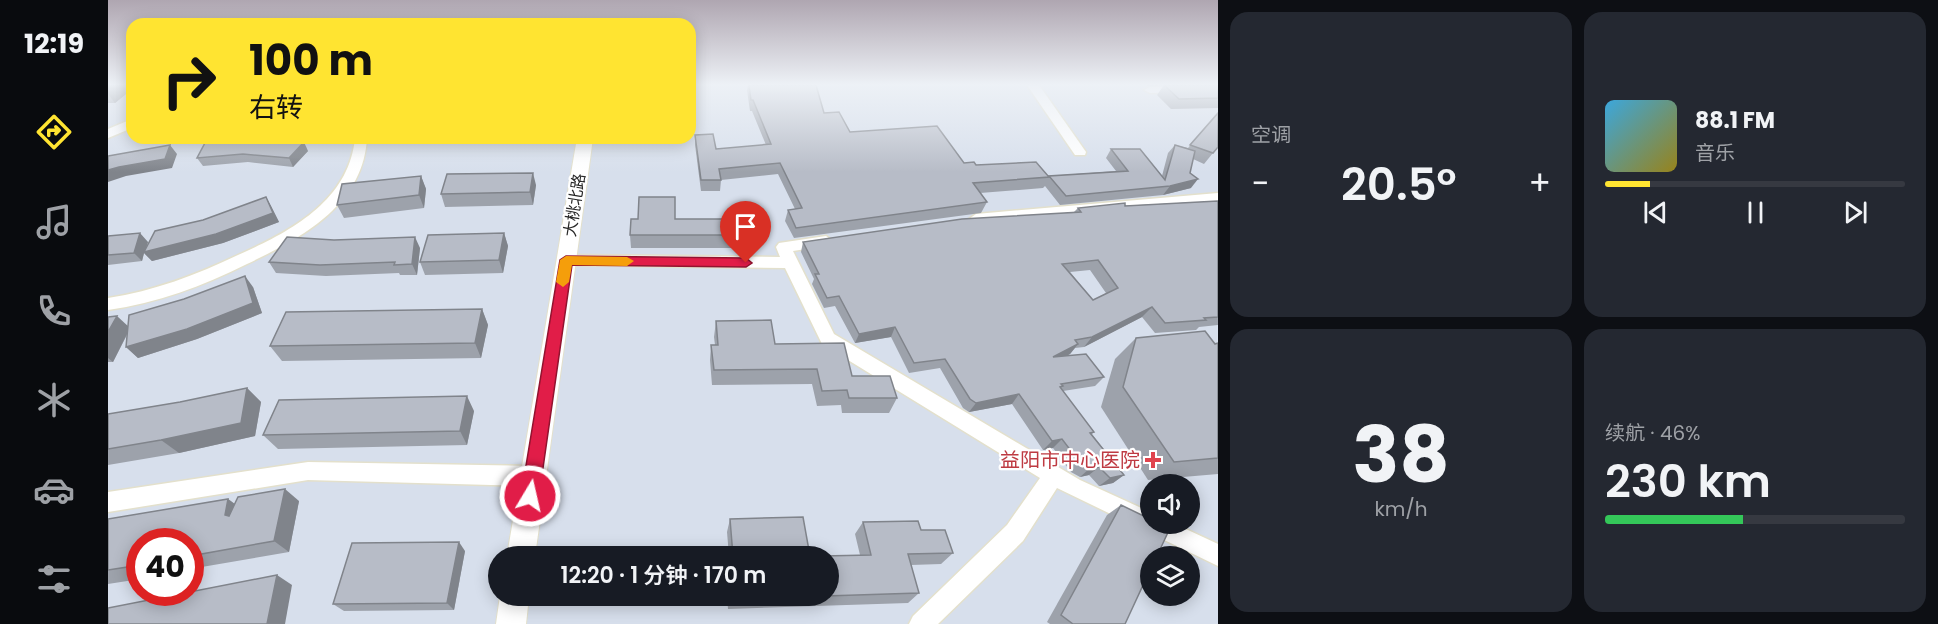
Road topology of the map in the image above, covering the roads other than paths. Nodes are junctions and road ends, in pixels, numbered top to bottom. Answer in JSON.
{"nodes":[{"id":1,"x":1053,"y":114,"type":"edge"},
{"id":2,"x":126,"y":126,"type":"edge"},
{"id":3,"x":108,"y":134,"type":"edge"},
{"id":4,"x":360,"y":144,"type":"edge"},
{"id":5,"x":584,"y":144,"type":"edge"},
{"id":6,"x":1080,"y":152,"type":"dead end"},
{"id":7,"x":1218,"y":197,"type":"edge"},
{"id":8,"x":957,"y":222,"type":"edge"},
{"id":9,"x":842,"y":239,"type":"edge"},
{"id":10,"x":566,"y":260,"type":"junction"},
{"id":11,"x":790,"y":263,"type":"junction"},
{"id":12,"x":108,"y":304,"type":"edge"},
{"id":13,"x":1054,"y":475,"type":"junction"},
{"id":14,"x":533,"y":476,"type":"junction"},
{"id":15,"x":108,"y":502,"type":"edge"},
{"id":16,"x":1140,"y":518,"type":"edge"},
{"id":17,"x":1174,"y":534,"type":"edge"},
{"id":18,"x":522,"y":546,"type":"edge"},
{"id":19,"x":1218,"y":555,"type":"edge"},
{"id":20,"x":513,"y":606,"type":"edge"},
{"id":21,"x":510,"y":624,"type":"edge"},
{"id":22,"x":921,"y":624,"type":"edge"}],
"edges":[{"from":1,"to":6,"type":"street"},
{"from":2,"to":3,"type":"street"},
{"from":4,"to":12,"type":"street"},
{"from":5,"to":10,"type":"street","name":"大桃北路"},
{"from":7,"to":8,"type":"street"},
{"from":9,"to":11,"type":"street"},
{"from":10,"to":11,"type":"street"},
{"from":10,"to":14,"type":"street","name":"大桃北路"},
{"from":11,"to":13,"type":"street"},
{"from":13,"to":16,"type":"street"},
{"from":13,"to":22,"type":"street"},
{"from":14,"to":15,"type":"street"},
{"from":14,"to":18,"type":"street","name":"大桃北路"},
{"from":17,"to":19,"type":"street"},
{"from":20,"to":21,"type":"street"}]}
